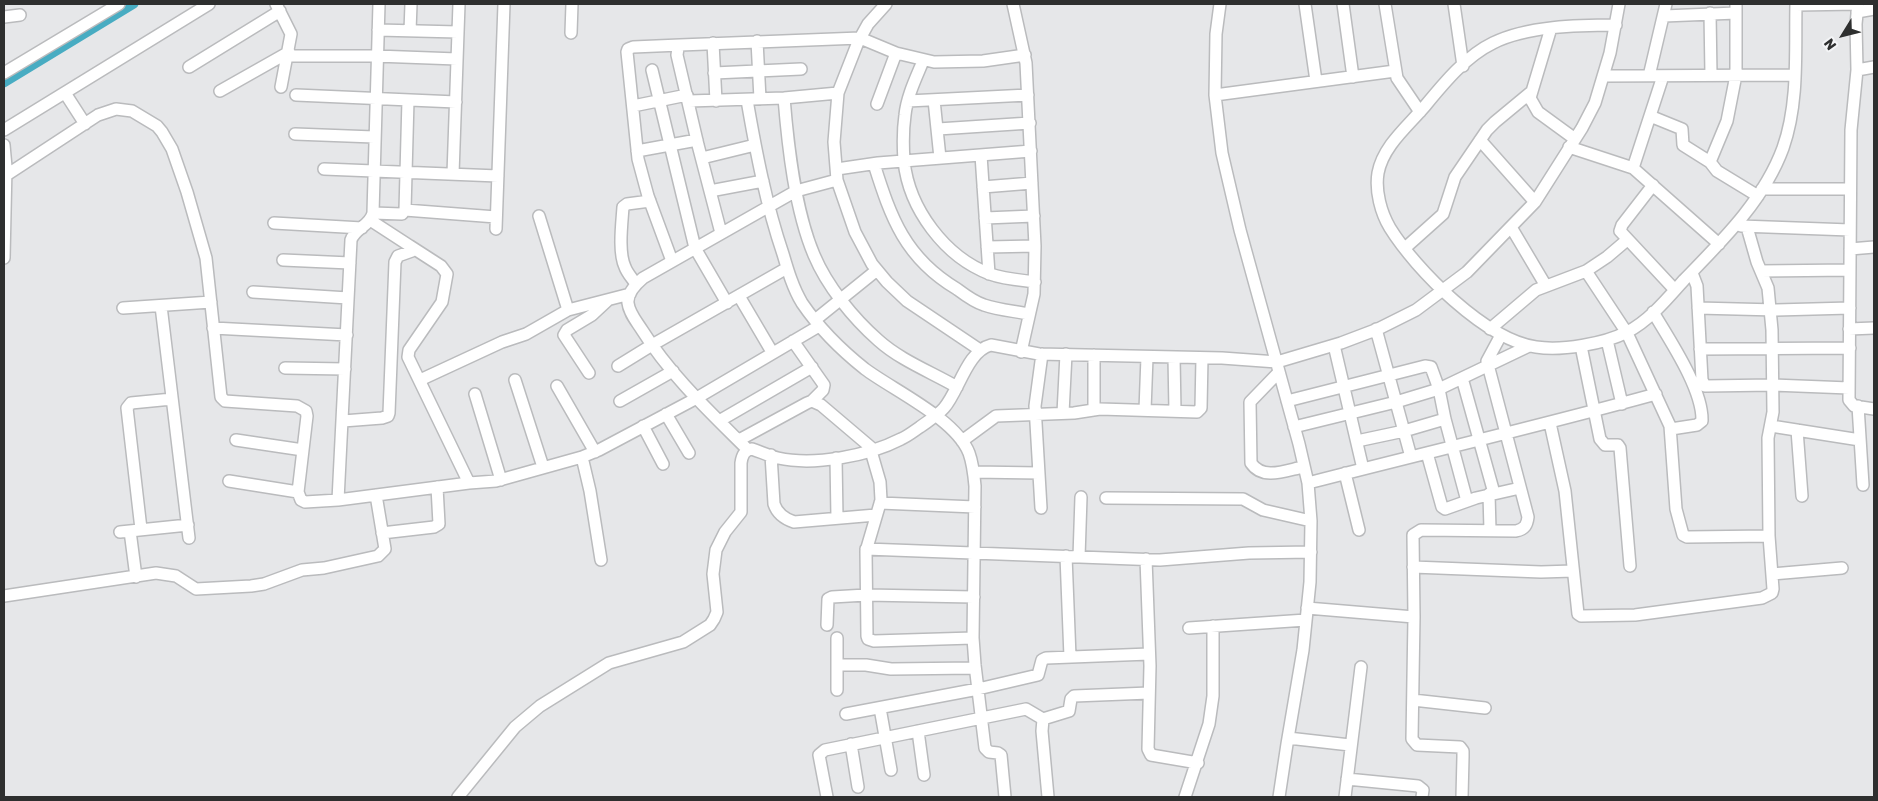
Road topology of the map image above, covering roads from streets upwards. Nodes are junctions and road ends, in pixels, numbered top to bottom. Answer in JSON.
{"nodes":[{"id":1,"x":119,"y":4,"type":"edge"},
{"id":2,"x":209,"y":4,"type":"edge"},
{"id":3,"x":378,"y":4,"type":"edge"},
{"id":4,"x":411,"y":4,"type":"edge"},
{"id":5,"x":459,"y":4,"type":"edge"},
{"id":6,"x":504,"y":4,"type":"edge"},
{"id":7,"x":572,"y":4,"type":"edge"},
{"id":8,"x":886,"y":4,"type":"edge"},
{"id":9,"x":1013,"y":4,"type":"edge"},
{"id":10,"x":1220,"y":4,"type":"edge"},
{"id":11,"x":1305,"y":4,"type":"edge"},
{"id":12,"x":1342,"y":4,"type":"edge"},
{"id":13,"x":1385,"y":4,"type":"edge"},
{"id":14,"x":1454,"y":4,"type":"edge"},
{"id":15,"x":1619,"y":4,"type":"edge"},
{"id":16,"x":1666,"y":4,"type":"edge"},
{"id":17,"x":1796,"y":4,"type":"edge"},
{"id":18,"x":278,"y":7,"type":"edge"},
{"id":19,"x":1858,"y":7,"type":"edge"},
{"id":20,"x":1736,"y":8,"type":"edge"},
{"id":21,"x":1874,"y":8,"type":"edge"},
{"id":22,"x":1710,"y":13,"type":"junction"},
{"id":23,"x":20,"y":15,"type":"dead end"},
{"id":24,"x":1664,"y":16,"type":"junction"},
{"id":25,"x":4,"y":17,"type":"edge"},
{"id":26,"x":1616,"y":25,"type":"junction"},
{"id":27,"x":1551,"y":28,"type":"junction"},
{"id":28,"x":378,"y":30,"type":"junction"},
{"id":29,"x":410,"y":31,"type":"junction"},
{"id":30,"x":458,"y":32,"type":"junction"},
{"id":31,"x":571,"y":33,"type":"dead end"},
{"id":32,"x":860,"y":38,"type":"junction"},
{"id":33,"x":757,"y":41,"type":"junction"},
{"id":34,"x":713,"y":43,"type":"junction"},
{"id":35,"x":680,"y":45,"type":"junction"},
{"id":36,"x":896,"y":53,"type":"junction"},
{"id":37,"x":288,"y":54,"type":"junction"},
{"id":38,"x":1024,"y":55,"type":"junction"},
{"id":39,"x":376,"y":56,"type":"junction"},
{"id":40,"x":457,"y":59,"type":"junction"},
{"id":41,"x":923,"y":61,"type":"junction"},
{"id":42,"x":1463,"y":66,"type":"junction"},
{"id":43,"x":189,"y":67,"type":"dead end"},
{"id":44,"x":1874,"y":67,"type":"edge"},
{"id":45,"x":801,"y":69,"type":"dead end"},
{"id":46,"x":652,"y":70,"type":"dead end"},
{"id":47,"x":758,"y":70,"type":"junction"},
{"id":48,"x":1857,"y":70,"type":"junction"},
{"id":49,"x":1395,"y":71,"type":"junction"},
{"id":50,"x":4,"y":73,"type":"edge"},
{"id":51,"x":714,"y":73,"type":"junction"},
{"id":52,"x":1711,"y":75,"type":"junction"},
{"id":53,"x":1736,"y":75,"type":"junction"},
{"id":54,"x":1795,"y":75,"type":"junction"},
{"id":55,"x":1353,"y":76,"type":"junction"},
{"id":56,"x":1602,"y":76,"type":"junction"},
{"id":57,"x":1649,"y":76,"type":"junction"},
{"id":58,"x":1663,"y":76,"type":"junction"},
{"id":59,"x":1316,"y":81,"type":"junction"},
{"id":60,"x":281,"y":87,"type":"dead end"},
{"id":61,"x":220,"y":91,"type":"dead end"},
{"id":62,"x":65,"y":93,"type":"junction"},
{"id":63,"x":838,"y":93,"type":"junction"},
{"id":64,"x":1530,"y":93,"type":"junction"},
{"id":65,"x":296,"y":95,"type":"dead end"},
{"id":66,"x":1028,"y":95,"type":"junction"},
{"id":67,"x":1215,"y":95,"type":"junction"},
{"id":68,"x":376,"y":98,"type":"junction"},
{"id":69,"x":688,"y":98,"type":"junction"},
{"id":70,"x":784,"y":98,"type":"junction"},
{"id":71,"x":760,"y":99,"type":"junction"},
{"id":72,"x":408,"y":100,"type":"junction"},
{"id":73,"x":716,"y":100,"type":"junction"},
{"id":74,"x":747,"y":100,"type":"junction"},
{"id":75,"x":934,"y":100,"type":"junction"},
{"id":76,"x":659,"y":101,"type":"junction"},
{"id":77,"x":908,"y":101,"type":"junction"},
{"id":78,"x":456,"y":102,"type":"junction"},
{"id":79,"x":877,"y":104,"type":"dead end"},
{"id":80,"x":633,"y":106,"type":"junction"},
{"id":81,"x":1420,"y":112,"type":"junction"},
{"id":82,"x":1650,"y":116,"type":"junction"},
{"id":83,"x":1030,"y":123,"type":"junction"},
{"id":84,"x":85,"y":124,"type":"junction"},
{"id":85,"x":938,"y":129,"type":"junction"},
{"id":86,"x":4,"y":130,"type":"edge"},
{"id":87,"x":295,"y":134,"type":"dead end"},
{"id":88,"x":374,"y":136,"type":"junction"},
{"id":89,"x":697,"y":140,"type":"junction"},
{"id":90,"x":1480,"y":140,"type":"junction"},
{"id":91,"x":1572,"y":143,"type":"junction"},
{"id":92,"x":4,"y":145,"type":"edge"},
{"id":93,"x":670,"y":145,"type":"junction"},
{"id":94,"x":755,"y":145,"type":"junction"},
{"id":95,"x":637,"y":151,"type":"junction"},
{"id":96,"x":1030,"y":151,"type":"junction"},
{"id":97,"x":981,"y":155,"type":"junction"},
{"id":98,"x":702,"y":158,"type":"junction"},
{"id":99,"x":940,"y":158,"type":"junction"},
{"id":100,"x":904,"y":161,"type":"junction"},
{"id":101,"x":1710,"y":162,"type":"junction"},
{"id":102,"x":874,"y":164,"type":"junction"},
{"id":103,"x":1633,"y":168,"type":"junction"},
{"id":104,"x":324,"y":169,"type":"dead end"},
{"id":105,"x":374,"y":170,"type":"junction"},
{"id":106,"x":405,"y":171,"type":"junction"},
{"id":107,"x":453,"y":174,"type":"junction"},
{"id":108,"x":837,"y":174,"type":"junction"},
{"id":109,"x":5,"y":176,"type":"junction"},
{"id":110,"x":498,"y":176,"type":"junction"},
{"id":111,"x":763,"y":180,"type":"junction"},
{"id":112,"x":1032,"y":183,"type":"junction"},
{"id":113,"x":1653,"y":185,"type":"junction"},
{"id":114,"x":983,"y":187,"type":"junction"},
{"id":115,"x":1850,"y":190,"type":"junction"},
{"id":116,"x":710,"y":191,"type":"junction"},
{"id":117,"x":796,"y":191,"type":"junction"},
{"id":118,"x":1760,"y":192,"type":"junction"},
{"id":119,"x":650,"y":201,"type":"junction"},
{"id":120,"x":1534,"y":202,"type":"junction"},
{"id":121,"x":768,"y":206,"type":"junction"},
{"id":122,"x":405,"y":210,"type":"junction"},
{"id":123,"x":539,"y":216,"type":"dead end"},
{"id":124,"x":1034,"y":216,"type":"junction"},
{"id":125,"x":985,"y":218,"type":"junction"},
{"id":126,"x":368,"y":220,"type":"junction"},
{"id":127,"x":274,"y":223,"type":"dead end"},
{"id":128,"x":1734,"y":226,"type":"junction"},
{"id":129,"x":1511,"y":227,"type":"junction"},
{"id":130,"x":1747,"y":227,"type":"junction"},
{"id":131,"x":1850,"y":230,"type":"junction"},
{"id":132,"x":721,"y":233,"type":"junction"},
{"id":133,"x":1628,"y":240,"type":"junction"},
{"id":134,"x":1719,"y":244,"type":"junction"},
{"id":135,"x":410,"y":246,"type":"junction"},
{"id":136,"x":1035,"y":246,"type":"junction"},
{"id":137,"x":1874,"y":247,"type":"edge"},
{"id":138,"x":695,"y":248,"type":"junction"},
{"id":139,"x":987,"y":248,"type":"junction"},
{"id":140,"x":1405,"y":248,"type":"junction"},
{"id":141,"x":1850,"y":249,"type":"junction"},
{"id":142,"x":4,"y":258,"type":"edge"},
{"id":143,"x":283,"y":260,"type":"dead end"},
{"id":144,"x":672,"y":262,"type":"junction"},
{"id":145,"x":350,"y":263,"type":"junction"},
{"id":146,"x":787,"y":268,"type":"junction"},
{"id":147,"x":877,"y":270,"type":"junction"},
{"id":148,"x":1761,"y":270,"type":"junction"},
{"id":149,"x":1850,"y":270,"type":"junction"},
{"id":150,"x":1586,"y":271,"type":"junction"},
{"id":151,"x":1692,"y":273,"type":"junction"},
{"id":152,"x":989,"y":274,"type":"junction"},
{"id":153,"x":1035,"y":282,"type":"junction"},
{"id":154,"x":1546,"y":286,"type":"junction"},
{"id":155,"x":633,"y":289,"type":"junction"},
{"id":156,"x":1675,"y":290,"type":"junction"},
{"id":157,"x":1442,"y":291,"type":"junction"},
{"id":158,"x":253,"y":292,"type":"dead end"},
{"id":159,"x":739,"y":296,"type":"junction"},
{"id":160,"x":348,"y":298,"type":"junction"},
{"id":161,"x":608,"y":299,"type":"junction"},
{"id":162,"x":840,"y":300,"type":"junction"},
{"id":163,"x":211,"y":302,"type":"junction"},
{"id":164,"x":727,"y":303,"type":"junction"},
{"id":165,"x":161,"y":306,"type":"junction"},
{"id":166,"x":123,"y":308,"type":"dead end"},
{"id":167,"x":1698,"y":308,"type":"junction"},
{"id":168,"x":1850,"y":308,"type":"junction"},
{"id":169,"x":568,"y":310,"type":"junction"},
{"id":170,"x":1770,"y":310,"type":"junction"},
{"id":171,"x":1653,"y":312,"type":"junction"},
{"id":172,"x":1029,"y":314,"type":"junction"},
{"id":173,"x":817,"y":323,"type":"junction"},
{"id":174,"x":213,"y":328,"type":"junction"},
{"id":175,"x":1874,"y":328,"type":"edge"},
{"id":176,"x":1490,"y":329,"type":"junction"},
{"id":177,"x":1849,"y":329,"type":"junction"},
{"id":178,"x":1376,"y":330,"type":"junction"},
{"id":179,"x":1627,"y":332,"type":"junction"},
{"id":180,"x":347,"y":335,"type":"junction"},
{"id":181,"x":1501,"y":335,"type":"junction"},
{"id":182,"x":1607,"y":340,"type":"junction"},
{"id":183,"x":793,"y":341,"type":"junction"},
{"id":184,"x":652,"y":345,"type":"junction"},
{"id":185,"x":1334,"y":345,"type":"junction"},
{"id":186,"x":1529,"y":346,"type":"junction"},
{"id":187,"x":1582,"y":346,"type":"junction"},
{"id":188,"x":1772,"y":347,"type":"junction"},
{"id":189,"x":1700,"y":348,"type":"junction"},
{"id":190,"x":1850,"y":348,"type":"junction"},
{"id":191,"x":980,"y":350,"type":"junction"},
{"id":192,"x":772,"y":352,"type":"junction"},
{"id":193,"x":1021,"y":352,"type":"junction"},
{"id":194,"x":1042,"y":354,"type":"junction"},
{"id":195,"x":1066,"y":354,"type":"junction"},
{"id":196,"x":1094,"y":355,"type":"junction"},
{"id":197,"x":1147,"y":356,"type":"junction"},
{"id":198,"x":1174,"y":357,"type":"junction"},
{"id":199,"x":1202,"y":358,"type":"junction"},
{"id":200,"x":618,"y":366,"type":"dead end"},
{"id":201,"x":1488,"y":366,"type":"junction"},
{"id":202,"x":812,"y":367,"type":"junction"},
{"id":203,"x":1278,"y":367,"type":"junction"},
{"id":204,"x":285,"y":368,"type":"dead end"},
{"id":205,"x":345,"y":369,"type":"junction"},
{"id":206,"x":673,"y":371,"type":"junction"},
{"id":207,"x":589,"y":373,"type":"dead end"},
{"id":208,"x":1389,"y":376,"type":"junction"},
{"id":209,"x":1462,"y":378,"type":"junction"},
{"id":210,"x":420,"y":380,"type":"junction"},
{"id":211,"x":515,"y":380,"type":"dead end"},
{"id":212,"x":1773,"y":385,"type":"junction"},
{"id":213,"x":557,"y":386,"type":"dead end"},
{"id":214,"x":1344,"y":386,"type":"junction"},
{"id":215,"x":957,"y":387,"type":"junction"},
{"id":216,"x":1849,"y":388,"type":"junction"},
{"id":217,"x":1439,"y":389,"type":"junction"},
{"id":218,"x":1701,"y":391,"type":"junction"},
{"id":219,"x":474,"y":394,"type":"dead end"},
{"id":220,"x":1656,"y":394,"type":"junction"},
{"id":221,"x":695,"y":399,"type":"junction"},
{"id":222,"x":172,"y":400,"type":"junction"},
{"id":223,"x":620,"y":401,"type":"dead end"},
{"id":224,"x":812,"y":401,"type":"junction"},
{"id":225,"x":1287,"y":401,"type":"junction"},
{"id":226,"x":1396,"y":402,"type":"junction"},
{"id":227,"x":1622,"y":404,"type":"junction"},
{"id":228,"x":1858,"y":406,"type":"junction"},
{"id":229,"x":1874,"y":409,"type":"edge"},
{"id":230,"x":1094,"y":410,"type":"junction"},
{"id":231,"x":1145,"y":410,"type":"junction"},
{"id":232,"x":1175,"y":411,"type":"junction"},
{"id":233,"x":1594,"y":411,"type":"junction"},
{"id":234,"x":1063,"y":412,"type":"junction"},
{"id":235,"x":1036,"y":413,"type":"junction"},
{"id":236,"x":666,"y":414,"type":"junction"},
{"id":237,"x":1350,"y":414,"type":"junction"},
{"id":238,"x":937,"y":415,"type":"junction"},
{"id":239,"x":1445,"y":419,"type":"junction"},
{"id":240,"x":343,"y":421,"type":"junction"},
{"id":241,"x":719,"y":421,"type":"junction"},
{"id":242,"x":1550,"y":423,"type":"junction"},
{"id":243,"x":643,"y":426,"type":"junction"},
{"id":244,"x":1771,"y":426,"type":"junction"},
{"id":245,"x":1294,"y":427,"type":"junction"},
{"id":246,"x":1671,"y":429,"type":"junction"},
{"id":247,"x":1797,"y":430,"type":"junction"},
{"id":248,"x":1404,"y":431,"type":"junction"},
{"id":249,"x":1505,"y":434,"type":"junction"},
{"id":250,"x":1478,"y":439,"type":"junction"},
{"id":251,"x":236,"y":440,"type":"dead end"},
{"id":252,"x":739,"y":440,"type":"junction"},
{"id":253,"x":962,"y":440,"type":"junction"},
{"id":254,"x":1860,"y":440,"type":"junction"},
{"id":255,"x":1357,"y":441,"type":"junction"},
{"id":256,"x":1452,"y":446,"type":"junction"},
{"id":257,"x":303,"y":450,"type":"junction"},
{"id":258,"x":748,"y":450,"type":"junction"},
{"id":259,"x":873,"y":450,"type":"junction"},
{"id":260,"x":595,"y":452,"type":"junction"},
{"id":261,"x":690,"y":453,"type":"dead end"},
{"id":262,"x":1427,"y":453,"type":"junction"},
{"id":263,"x":771,"y":455,"type":"junction"},
{"id":264,"x":582,"y":457,"type":"junction"},
{"id":265,"x":1411,"y":457,"type":"junction"},
{"id":266,"x":836,"y":458,"type":"junction"},
{"id":267,"x":663,"y":464,"type":"dead end"},
{"id":268,"x":543,"y":467,"type":"junction"},
{"id":269,"x":1304,"y":467,"type":"junction"},
{"id":270,"x":1363,"y":469,"type":"junction"},
{"id":271,"x":974,"y":472,"type":"junction"},
{"id":272,"x":1039,"y":473,"type":"junction"},
{"id":273,"x":1345,"y":473,"type":"junction"},
{"id":274,"x":501,"y":480,"type":"junction"},
{"id":275,"x":229,"y":481,"type":"dead end"},
{"id":276,"x":469,"y":483,"type":"junction"},
{"id":277,"x":1308,"y":483,"type":"junction"},
{"id":278,"x":1863,"y":485,"type":"dead end"},
{"id":279,"x":437,"y":487,"type":"junction"},
{"id":280,"x":1520,"y":488,"type":"junction"},
{"id":281,"x":298,"y":492,"type":"junction"},
{"id":282,"x":1492,"y":494,"type":"junction"},
{"id":283,"x":376,"y":495,"type":"junction"},
{"id":284,"x":1802,"y":496,"type":"dead end"},
{"id":285,"x":1082,"y":497,"type":"dead end"},
{"id":286,"x":1106,"y":498,"type":"dead end"},
{"id":287,"x":338,"y":500,"type":"junction"},
{"id":288,"x":1467,"y":502,"type":"junction"},
{"id":289,"x":880,"y":504,"type":"junction"},
{"id":290,"x":975,"y":507,"type":"junction"},
{"id":291,"x":1041,"y":508,"type":"dead end"},
{"id":292,"x":876,"y":516,"type":"junction"},
{"id":293,"x":837,"y":518,"type":"junction"},
{"id":294,"x":1311,"y":521,"type":"junction"},
{"id":295,"x":188,"y":525,"type":"junction"},
{"id":296,"x":1359,"y":530,"type":"dead end"},
{"id":297,"x":1490,"y":530,"type":"junction"},
{"id":298,"x":130,"y":531,"type":"junction"},
{"id":299,"x":382,"y":533,"type":"junction"},
{"id":300,"x":1769,"y":536,"type":"junction"},
{"id":301,"x":189,"y":538,"type":"dead end"},
{"id":302,"x":866,"y":549,"type":"junction"},
{"id":303,"x":975,"y":552,"type":"junction"},
{"id":304,"x":1311,"y":552,"type":"junction"},
{"id":305,"x":1066,"y":556,"type":"junction"},
{"id":306,"x":1079,"y":557,"type":"junction"},
{"id":307,"x":1146,"y":559,"type":"junction"},
{"id":308,"x":601,"y":560,"type":"dead end"},
{"id":309,"x":1630,"y":566,"type":"dead end"},
{"id":310,"x":1413,"y":567,"type":"junction"},
{"id":311,"x":1842,"y":568,"type":"dead end"},
{"id":312,"x":1573,"y":571,"type":"junction"},
{"id":313,"x":1772,"y":574,"type":"junction"},
{"id":314,"x":136,"y":577,"type":"junction"},
{"id":315,"x":866,"y":595,"type":"junction"},
{"id":316,"x":4,"y":596,"type":"edge"},
{"id":317,"x":974,"y":597,"type":"junction"},
{"id":318,"x":1307,"y":614,"type":"junction"},
{"id":319,"x":1414,"y":617,"type":"junction"},
{"id":320,"x":827,"y":625,"type":"dead end"},
{"id":321,"x":1213,"y":626,"type":"junction"},
{"id":322,"x":1189,"y":628,"type":"dead end"},
{"id":323,"x":837,"y":638,"type":"dead end"},
{"id":324,"x":973,"y":638,"type":"junction"},
{"id":325,"x":1149,"y":654,"type":"junction"},
{"id":326,"x":1070,"y":657,"type":"junction"},
{"id":327,"x":837,"y":665,"type":"junction"},
{"id":328,"x":1361,"y":667,"type":"dead end"},
{"id":329,"x":975,"y":668,"type":"junction"},
{"id":330,"x":978,"y":689,"type":"junction"},
{"id":331,"x":838,"y":690,"type":"dead end"},
{"id":332,"x":1149,"y":693,"type":"junction"},
{"id":333,"x":1413,"y":700,"type":"junction"},
{"id":334,"x":880,"y":708,"type":"junction"},
{"id":335,"x":1485,"y":708,"type":"dead end"},
{"id":336,"x":846,"y":714,"type":"dead end"},
{"id":337,"x":981,"y":719,"type":"junction"},
{"id":338,"x":1043,"y":719,"type":"junction"},
{"id":339,"x":918,"y":732,"type":"junction"},
{"id":340,"x":885,"y":738,"type":"junction"},
{"id":341,"x":1288,"y":738,"type":"junction"},
{"id":342,"x":851,"y":744,"type":"junction"},
{"id":343,"x":1350,"y":745,"type":"junction"},
{"id":344,"x":1198,"y":763,"type":"junction"},
{"id":345,"x":891,"y":770,"type":"dead end"},
{"id":346,"x":924,"y":774,"type":"dead end"},
{"id":347,"x":1347,"y":779,"type":"junction"},
{"id":348,"x":858,"y":787,"type":"dead end"},
{"id":349,"x":458,"y":797,"type":"edge"},
{"id":350,"x":827,"y":797,"type":"edge"},
{"id":351,"x":1005,"y":797,"type":"edge"},
{"id":352,"x":1048,"y":797,"type":"edge"},
{"id":353,"x":1185,"y":797,"type":"edge"},
{"id":354,"x":1279,"y":797,"type":"edge"},
{"id":355,"x":1345,"y":797,"type":"edge"},
{"id":356,"x":1422,"y":797,"type":"edge"},
{"id":357,"x":1462,"y":797,"type":"edge"}],
"edges":[{"from":1,"to":50,"type":"street"},
{"from":2,"to":62,"type":"street"},
{"from":3,"to":28,"type":"street"},
{"from":4,"to":29,"type":"street"},
{"from":5,"to":30,"type":"street"},
{"from":6,"to":110,"type":"street"},
{"from":7,"to":31,"type":"street"},
{"from":8,"to":32,"type":"street"},
{"from":9,"to":38,"type":"street"},
{"from":10,"to":67,"type":"street"},
{"from":11,"to":59,"type":"street"},
{"from":12,"to":55,"type":"street"},
{"from":13,"to":49,"type":"street"},
{"from":14,"to":42,"type":"street"},
{"from":15,"to":26,"type":"street"},
{"from":16,"to":24,"type":"street"},
{"from":17,"to":19,"type":"street"},
{"from":17,"to":54,"type":"street"},
{"from":18,"to":37,"type":"street"},
{"from":18,"to":43,"type":"street"},
{"from":19,"to":21,"type":"street"},
{"from":19,"to":48,"type":"street"},
{"from":20,"to":22,"type":"street"},
{"from":20,"to":53,"type":"street"},
{"from":22,"to":24,"type":"street"},
{"from":22,"to":52,"type":"street"},
{"from":23,"to":25,"type":"street"},
{"from":24,"to":57,"type":"street"},
{"from":26,"to":27,"type":"street"},
{"from":26,"to":56,"type":"street"},
{"from":27,"to":42,"type":"street"},
{"from":27,"to":64,"type":"street"},
{"from":28,"to":29,"type":"street"},
{"from":28,"to":39,"type":"street"},
{"from":29,"to":30,"type":"street"},
{"from":30,"to":40,"type":"street"},
{"from":32,"to":33,"type":"street"},
{"from":32,"to":36,"type":"street"},
{"from":32,"to":63,"type":"street"},
{"from":33,"to":34,"type":"street"},
{"from":33,"to":47,"type":"street"},
{"from":34,"to":35,"type":"street"},
{"from":34,"to":51,"type":"street"},
{"from":35,"to":69,"type":"street"},
{"from":35,"to":80,"type":"street"},
{"from":36,"to":41,"type":"street"},
{"from":36,"to":79,"type":"street"},
{"from":37,"to":39,"type":"street"},
{"from":37,"to":60,"type":"street"},
{"from":37,"to":61,"type":"street"},
{"from":38,"to":41,"type":"street"},
{"from":38,"to":66,"type":"street"},
{"from":39,"to":40,"type":"street"},
{"from":39,"to":68,"type":"street"},
{"from":40,"to":78,"type":"street"},
{"from":41,"to":77,"type":"street"},
{"from":42,"to":81,"type":"street"},
{"from":44,"to":48,"type":"street"},
{"from":45,"to":47,"type":"street"},
{"from":46,"to":76,"type":"street"},
{"from":47,"to":51,"type":"street"},
{"from":47,"to":71,"type":"street"},
{"from":48,"to":115,"type":"street"},
{"from":49,"to":55,"type":"street"},
{"from":49,"to":81,"type":"street"},
{"from":51,"to":73,"type":"street"},
{"from":52,"to":53,"type":"street"},
{"from":52,"to":58,"type":"street"},
{"from":53,"to":54,"type":"street"},
{"from":53,"to":101,"type":"street"},
{"from":54,"to":118,"type":"street"},
{"from":55,"to":59,"type":"street"},
{"from":56,"to":57,"type":"street"},
{"from":56,"to":91,"type":"street"},
{"from":57,"to":58,"type":"street"},
{"from":58,"to":82,"type":"street"},
{"from":59,"to":67,"type":"street"},
{"from":62,"to":84,"type":"street"},
{"from":62,"to":86,"type":"street"},
{"from":63,"to":70,"type":"street"},
{"from":63,"to":108,"type":"street"},
{"from":64,"to":90,"type":"street"},
{"from":64,"to":91,"type":"street"},
{"from":65,"to":68,"type":"street"},
{"from":66,"to":75,"type":"street"},
{"from":66,"to":83,"type":"street"},
{"from":67,"to":203,"type":"street"},
{"from":68,"to":72,"type":"street"},
{"from":68,"to":88,"type":"street"},
{"from":69,"to":73,"type":"street"},
{"from":69,"to":76,"type":"street"},
{"from":69,"to":89,"type":"street"},
{"from":70,"to":71,"type":"street"},
{"from":70,"to":117,"type":"street"},
{"from":71,"to":74,"type":"street"},
{"from":72,"to":78,"type":"street"},
{"from":72,"to":106,"type":"street"},
{"from":73,"to":74,"type":"street"},
{"from":74,"to":94,"type":"street"},
{"from":75,"to":77,"type":"street"},
{"from":75,"to":85,"type":"street"},
{"from":76,"to":80,"type":"street"},
{"from":76,"to":93,"type":"street"},
{"from":77,"to":100,"type":"street"},
{"from":78,"to":107,"type":"street"},
{"from":80,"to":95,"type":"street"},
{"from":81,"to":140,"type":"street"},
{"from":82,"to":101,"type":"street"},
{"from":82,"to":103,"type":"street"},
{"from":83,"to":85,"type":"street"},
{"from":83,"to":96,"type":"street"},
{"from":84,"to":109,"type":"street"},
{"from":84,"to":163,"type":"street"},
{"from":85,"to":99,"type":"street"},
{"from":87,"to":88,"type":"street"},
{"from":88,"to":105,"type":"street"},
{"from":89,"to":93,"type":"street"},
{"from":89,"to":98,"type":"street"},
{"from":90,"to":120,"type":"street"},
{"from":90,"to":140,"type":"street"},
{"from":91,"to":103,"type":"street"},
{"from":91,"to":120,"type":"street"},
{"from":92,"to":109,"type":"street"},
{"from":93,"to":95,"type":"street"},
{"from":93,"to":138,"type":"street"},
{"from":94,"to":98,"type":"street"},
{"from":94,"to":111,"type":"street"},
{"from":95,"to":119,"type":"street"},
{"from":96,"to":97,"type":"street"},
{"from":96,"to":112,"type":"street"},
{"from":97,"to":99,"type":"street"},
{"from":97,"to":114,"type":"street"},
{"from":98,"to":116,"type":"street"},
{"from":99,"to":100,"type":"street"},
{"from":100,"to":102,"type":"street"},
{"from":100,"to":152,"type":"street"},
{"from":101,"to":118,"type":"street"},
{"from":102,"to":108,"type":"street"},
{"from":102,"to":172,"type":"street"},
{"from":103,"to":113,"type":"street"},
{"from":104,"to":105,"type":"street"},
{"from":105,"to":106,"type":"street"},
{"from":105,"to":126,"type":"street"},
{"from":106,"to":107,"type":"street"},
{"from":106,"to":122,"type":"street"},
{"from":107,"to":110,"type":"street"},
{"from":108,"to":117,"type":"street"},
{"from":108,"to":147,"type":"street"},
{"from":109,"to":142,"type":"street"},
{"from":110,"to":122,"type":"street"},
{"from":111,"to":116,"type":"street"},
{"from":111,"to":121,"type":"street"},
{"from":112,"to":114,"type":"street"},
{"from":112,"to":124,"type":"street"},
{"from":113,"to":133,"type":"street"},
{"from":113,"to":134,"type":"street"},
{"from":114,"to":125,"type":"street"},
{"from":115,"to":118,"type":"street"},
{"from":115,"to":131,"type":"street"},
{"from":116,"to":132,"type":"street"},
{"from":117,"to":121,"type":"street"},
{"from":117,"to":162,"type":"street"},
{"from":118,"to":128,"type":"street"},
{"from":119,"to":144,"type":"street"},
{"from":119,"to":155,"type":"street"},
{"from":120,"to":129,"type":"street"},
{"from":121,"to":132,"type":"street"},
{"from":121,"to":146,"type":"street"},
{"from":122,"to":126,"type":"street"},
{"from":123,"to":169,"type":"street"},
{"from":124,"to":125,"type":"street"},
{"from":124,"to":136,"type":"street"},
{"from":125,"to":139,"type":"street"},
{"from":126,"to":127,"type":"street"},
{"from":126,"to":135,"type":"street"},
{"from":126,"to":145,"type":"street"},
{"from":128,"to":130,"type":"street"},
{"from":128,"to":134,"type":"street"},
{"from":129,"to":154,"type":"street"},
{"from":129,"to":157,"type":"street"},
{"from":130,"to":131,"type":"street"},
{"from":130,"to":148,"type":"street"},
{"from":131,"to":141,"type":"street"},
{"from":132,"to":138,"type":"street"},
{"from":133,"to":150,"type":"street"},
{"from":133,"to":156,"type":"street"},
{"from":134,"to":151,"type":"street"},
{"from":135,"to":210,"type":"street"},
{"from":135,"to":240,"type":"street"},
{"from":136,"to":139,"type":"street"},
{"from":136,"to":153,"type":"street"},
{"from":137,"to":141,"type":"street"},
{"from":138,"to":144,"type":"street"},
{"from":138,"to":164,"type":"street"},
{"from":139,"to":152,"type":"street"},
{"from":140,"to":157,"type":"street"},
{"from":141,"to":149,"type":"street"},
{"from":143,"to":145,"type":"street"},
{"from":144,"to":155,"type":"street"},
{"from":145,"to":160,"type":"street"},
{"from":146,"to":159,"type":"street"},
{"from":146,"to":173,"type":"street"},
{"from":147,"to":162,"type":"street"},
{"from":147,"to":191,"type":"street"},
{"from":148,"to":149,"type":"street"},
{"from":148,"to":170,"type":"street"},
{"from":149,"to":168,"type":"street"},
{"from":150,"to":154,"type":"street"},
{"from":150,"to":179,"type":"street"},
{"from":151,"to":156,"type":"street"},
{"from":151,"to":167,"type":"street"},
{"from":152,"to":153,"type":"street"},
{"from":153,"to":172,"type":"street"},
{"from":154,"to":176,"type":"street"},
{"from":155,"to":161,"type":"street"},
{"from":155,"to":184,"type":"street"},
{"from":156,"to":171,"type":"street"},
{"from":157,"to":176,"type":"street"},
{"from":157,"to":178,"type":"street"},
{"from":158,"to":160,"type":"street"},
{"from":159,"to":164,"type":"street"},
{"from":159,"to":192,"type":"street"},
{"from":160,"to":180,"type":"street"},
{"from":161,"to":169,"type":"street"},
{"from":161,"to":207,"type":"street"},
{"from":162,"to":173,"type":"street"},
{"from":162,"to":215,"type":"street"},
{"from":163,"to":165,"type":"street"},
{"from":163,"to":174,"type":"street"},
{"from":164,"to":184,"type":"street"},
{"from":165,"to":166,"type":"street"},
{"from":165,"to":222,"type":"street"},
{"from":167,"to":170,"type":"street"},
{"from":167,"to":189,"type":"street"},
{"from":168,"to":170,"type":"street"},
{"from":168,"to":177,"type":"street"},
{"from":169,"to":210,"type":"street"},
{"from":170,"to":188,"type":"street"},
{"from":171,"to":179,"type":"street"},
{"from":171,"to":218,"type":"street"},
{"from":172,"to":193,"type":"street"},
{"from":173,"to":183,"type":"street"},
{"from":173,"to":238,"type":"street"},
{"from":174,"to":180,"type":"street"},
{"from":174,"to":257,"type":"street"},
{"from":175,"to":177,"type":"street"},
{"from":176,"to":181,"type":"street"},
{"from":177,"to":190,"type":"street"},
{"from":178,"to":185,"type":"street"},
{"from":178,"to":208,"type":"street"},
{"from":179,"to":182,"type":"street"},
{"from":179,"to":220,"type":"street"},
{"from":180,"to":205,"type":"street"},
{"from":181,"to":186,"type":"street"},
{"from":181,"to":201,"type":"street"},
{"from":182,"to":187,"type":"street"},
{"from":182,"to":227,"type":"street"},
{"from":183,"to":192,"type":"street"},
{"from":183,"to":202,"type":"street"},
{"from":184,"to":200,"type":"street"},
{"from":184,"to":206,"type":"street"},
{"from":185,"to":203,"type":"street"},
{"from":185,"to":214,"type":"street"},
{"from":186,"to":187,"type":"street"},
{"from":186,"to":201,"type":"street"},
{"from":187,"to":233,"type":"street"},
{"from":188,"to":189,"type":"street"},
{"from":188,"to":190,"type":"street"},
{"from":188,"to":212,"type":"street"},
{"from":189,"to":218,"type":"street"},
{"from":190,"to":216,"type":"street"},
{"from":191,"to":193,"type":"street"},
{"from":191,"to":215,"type":"street"},
{"from":192,"to":221,"type":"street"},
{"from":193,"to":194,"type":"street"},
{"from":194,"to":195,"type":"street"},
{"from":194,"to":235,"type":"street"},
{"from":195,"to":196,"type":"street"},
{"from":195,"to":234,"type":"street"},
{"from":196,"to":197,"type":"street"},
{"from":196,"to":230,"type":"street"},
{"from":197,"to":198,"type":"street"},
{"from":197,"to":231,"type":"street"},
{"from":198,"to":199,"type":"street"},
{"from":198,"to":232,"type":"street"},
{"from":199,"to":203,"type":"street"},
{"from":199,"to":232,"type":"street"},
{"from":201,"to":209,"type":"street"},
{"from":201,"to":249,"type":"street"},
{"from":202,"to":224,"type":"street"},
{"from":202,"to":241,"type":"street"},
{"from":203,"to":225,"type":"street"},
{"from":203,"to":269,"type":"street"},
{"from":204,"to":205,"type":"street"},
{"from":205,"to":240,"type":"street"},
{"from":206,"to":221,"type":"street"},
{"from":206,"to":223,"type":"street"},
{"from":208,"to":214,"type":"street"},
{"from":208,"to":217,"type":"street"},
{"from":208,"to":226,"type":"street"},
{"from":209,"to":217,"type":"street"},
{"from":209,"to":250,"type":"street"},
{"from":210,"to":276,"type":"street"},
{"from":211,"to":268,"type":"street"},
{"from":212,"to":216,"type":"street"},
{"from":212,"to":218,"type":"street"},
{"from":212,"to":244,"type":"street"},
{"from":213,"to":260,"type":"street"},
{"from":214,"to":225,"type":"street"},
{"from":214,"to":237,"type":"street"},
{"from":215,"to":238,"type":"street"},
{"from":216,"to":228,"type":"street"},
{"from":217,"to":226,"type":"street"},
{"from":217,"to":239,"type":"street"},
{"from":218,"to":246,"type":"street"},
{"from":219,"to":274,"type":"street"},
{"from":220,"to":227,"type":"street"},
{"from":220,"to":246,"type":"street"},
{"from":221,"to":236,"type":"street"},
{"from":221,"to":241,"type":"street"},
{"from":222,"to":295,"type":"street"},
{"from":222,"to":298,"type":"street"},
{"from":224,"to":252,"type":"street"},
{"from":224,"to":259,"type":"street"},
{"from":225,"to":245,"type":"street"},
{"from":226,"to":237,"type":"street"},
{"from":226,"to":248,"type":"street"},
{"from":227,"to":233,"type":"street"},
{"from":228,"to":229,"type":"street"},
{"from":228,"to":254,"type":"street"},
{"from":230,"to":231,"type":"street"},
{"from":230,"to":234,"type":"street"},
{"from":231,"to":232,"type":"street"},
{"from":233,"to":242,"type":"street"},
{"from":233,"to":309,"type":"street"},
{"from":234,"to":235,"type":"street"},
{"from":235,"to":253,"type":"street"},
{"from":235,"to":272,"type":"street"},
{"from":236,"to":243,"type":"street"},
{"from":236,"to":261,"type":"street"},
{"from":237,"to":245,"type":"street"},
{"from":237,"to":255,"type":"street"},
{"from":238,"to":253,"type":"street"},
{"from":238,"to":259,"type":"street"},
{"from":239,"to":248,"type":"street"},
{"from":239,"to":256,"type":"street"},
{"from":240,"to":287,"type":"street"},
{"from":241,"to":252,"type":"street"},
{"from":242,"to":249,"type":"street"},
{"from":242,"to":312,"type":"street"},
{"from":243,"to":260,"type":"street"},
{"from":243,"to":267,"type":"street"},
{"from":244,"to":247,"type":"street"},
{"from":244,"to":300,"type":"street"},
{"from":245,"to":269,"type":"street"},
{"from":246,"to":300,"type":"street"},
{"from":247,"to":254,"type":"street"},
{"from":247,"to":284,"type":"street"},
{"from":248,"to":255,"type":"street"},
{"from":248,"to":265,"type":"street"},
{"from":249,"to":250,"type":"street"},
{"from":249,"to":280,"type":"street"},
{"from":250,"to":256,"type":"street"},
{"from":250,"to":282,"type":"street"},
{"from":251,"to":257,"type":"street"},
{"from":252,"to":258,"type":"street"},
{"from":253,"to":271,"type":"street"},
{"from":254,"to":278,"type":"street"},
{"from":255,"to":270,"type":"street"},
{"from":256,"to":262,"type":"street"},
{"from":256,"to":288,"type":"street"},
{"from":257,"to":281,"type":"street"},
{"from":258,"to":263,"type":"street"},
{"from":258,"to":349,"type":"street"},
{"from":259,"to":266,"type":"street"},
{"from":259,"to":289,"type":"street"},
{"from":260,"to":264,"type":"street"},
{"from":262,"to":265,"type":"street"},
{"from":262,"to":288,"type":"street"},
{"from":263,"to":266,"type":"street"},
{"from":263,"to":293,"type":"street"},
{"from":264,"to":268,"type":"street"},
{"from":264,"to":308,"type":"street"},
{"from":265,"to":270,"type":"street"},
{"from":266,"to":293,"type":"street"},
{"from":268,"to":274,"type":"street"},
{"from":269,"to":277,"type":"street"},
{"from":270,"to":273,"type":"street"},
{"from":271,"to":272,"type":"street"},
{"from":271,"to":290,"type":"street"},
{"from":272,"to":291,"type":"street"},
{"from":273,"to":277,"type":"street"},
{"from":273,"to":296,"type":"street"},
{"from":274,"to":276,"type":"street"},
{"from":275,"to":281,"type":"street"},
{"from":276,"to":279,"type":"street"},
{"from":277,"to":294,"type":"street"},
{"from":279,"to":283,"type":"street"},
{"from":279,"to":299,"type":"street"},
{"from":280,"to":282,"type":"street"},
{"from":280,"to":297,"type":"street"},
{"from":281,"to":287,"type":"street"},
{"from":282,"to":288,"type":"street"},
{"from":282,"to":297,"type":"street"},
{"from":283,"to":287,"type":"street"},
{"from":283,"to":299,"type":"street"},
{"from":285,"to":306,"type":"street"},
{"from":286,"to":294,"type":"street"},
{"from":289,"to":290,"type":"street"},
{"from":289,"to":292,"type":"street"},
{"from":290,"to":303,"type":"street"},
{"from":292,"to":293,"type":"street"},
{"from":292,"to":302,"type":"street"},
{"from":294,"to":304,"type":"street"},
{"from":295,"to":298,"type":"street"},
{"from":295,"to":301,"type":"street"},
{"from":297,"to":310,"type":"street"},
{"from":298,"to":314,"type":"street"},
{"from":299,"to":314,"type":"street"},
{"from":300,"to":313,"type":"street"},
{"from":302,"to":303,"type":"street"},
{"from":302,"to":315,"type":"street"},
{"from":303,"to":305,"type":"street"},
{"from":303,"to":317,"type":"street"},
{"from":304,"to":307,"type":"street"},
{"from":304,"to":318,"type":"street"},
{"from":305,"to":306,"type":"street"},
{"from":305,"to":326,"type":"street"},
{"from":306,"to":307,"type":"street"},
{"from":307,"to":325,"type":"street"},
{"from":310,"to":312,"type":"street"},
{"from":310,"to":319,"type":"street"},
{"from":311,"to":313,"type":"street"},
{"from":312,"to":313,"type":"street"},
{"from":314,"to":316,"type":"street"},
{"from":315,"to":317,"type":"street"},
{"from":315,"to":320,"type":"street"},
{"from":315,"to":324,"type":"street"},
{"from":317,"to":324,"type":"street"},
{"from":318,"to":319,"type":"street"},
{"from":318,"to":321,"type":"street"},
{"from":318,"to":341,"type":"street"},
{"from":319,"to":333,"type":"street"},
{"from":321,"to":322,"type":"street"},
{"from":321,"to":344,"type":"street"},
{"from":323,"to":327,"type":"street"},
{"from":324,"to":329,"type":"street"},
{"from":325,"to":326,"type":"street"},
{"from":325,"to":332,"type":"street"},
{"from":326,"to":330,"type":"street"},
{"from":327,"to":329,"type":"street"},
{"from":327,"to":331,"type":"street"},
{"from":328,"to":343,"type":"street"},
{"from":329,"to":330,"type":"street"},
{"from":330,"to":334,"type":"street"},
{"from":330,"to":337,"type":"street"},
{"from":332,"to":338,"type":"street"},
{"from":332,"to":344,"type":"street"},
{"from":333,"to":335,"type":"street"},
{"from":333,"to":357,"type":"street"},
{"from":334,"to":336,"type":"street"},
{"from":334,"to":340,"type":"street"},
{"from":337,"to":338,"type":"street"},
{"from":337,"to":339,"type":"street"},
{"from":337,"to":351,"type":"street"},
{"from":338,"to":352,"type":"street"},
{"from":339,"to":340,"type":"street"},
{"from":339,"to":346,"type":"street"},
{"from":340,"to":342,"type":"street"},
{"from":340,"to":345,"type":"street"},
{"from":341,"to":343,"type":"street"},
{"from":341,"to":354,"type":"street"},
{"from":342,"to":348,"type":"street"},
{"from":342,"to":350,"type":"street"},
{"from":343,"to":347,"type":"street"},
{"from":344,"to":353,"type":"street"},
{"from":347,"to":355,"type":"street"},
{"from":347,"to":356,"type":"street"}]}
